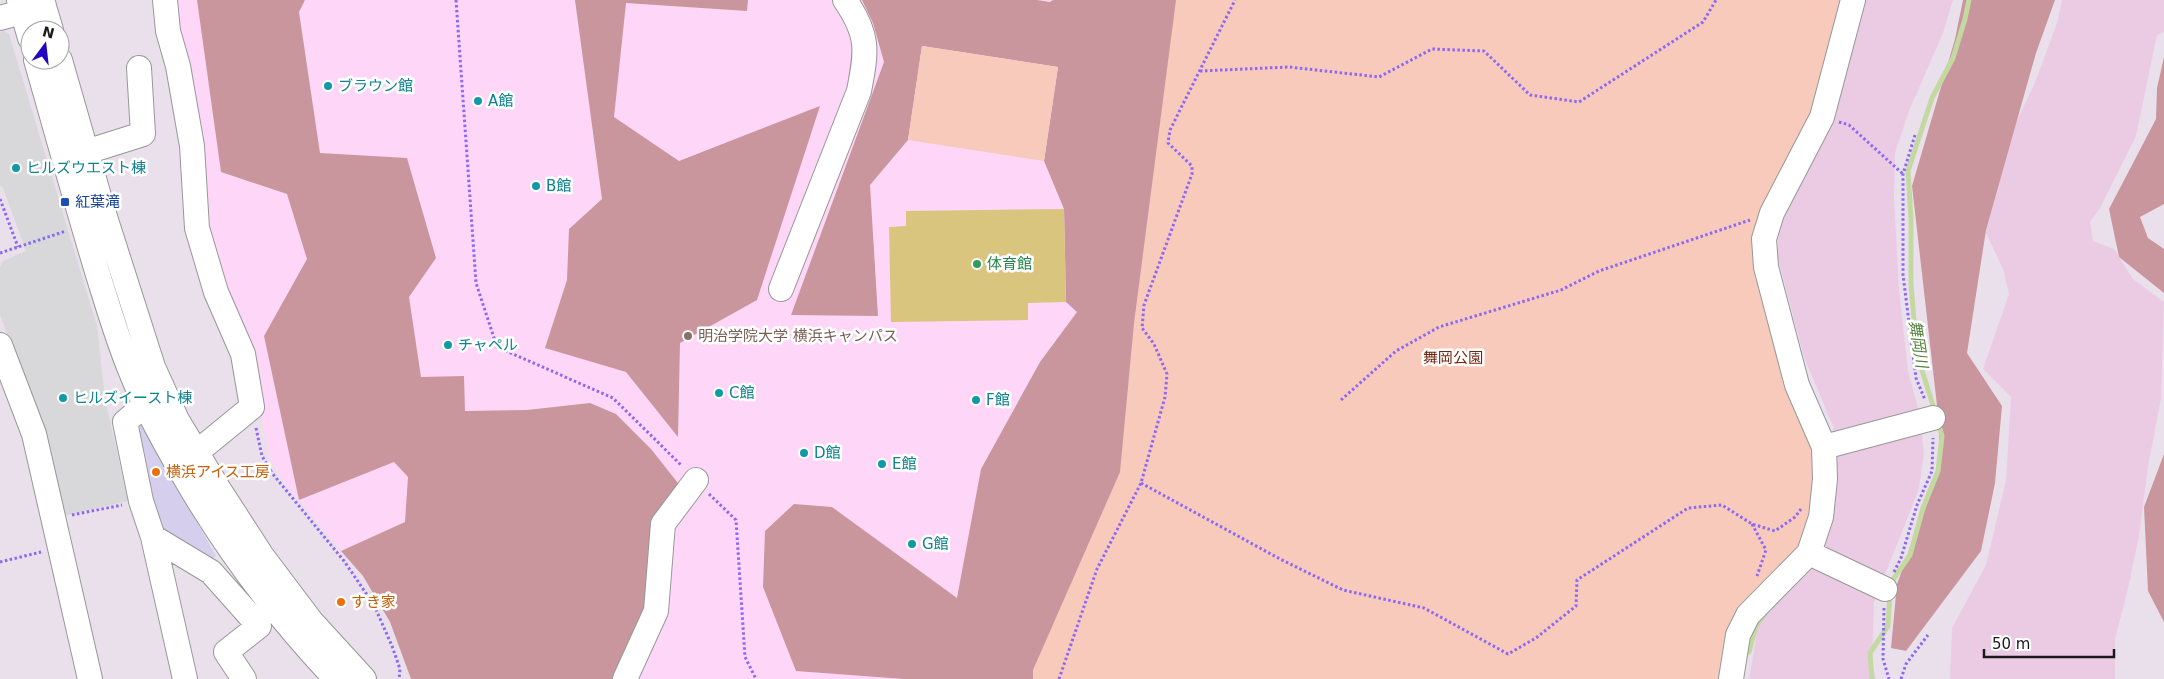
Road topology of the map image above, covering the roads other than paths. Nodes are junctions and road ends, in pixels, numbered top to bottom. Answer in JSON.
{"nodes":[{"id":1,"x":165,"y":0,"type":"edge"},
{"id":2,"x":845,"y":0,"type":"edge"},
{"id":3,"x":1852,"y":0,"type":"edge"},
{"id":4,"x":26,"y":7,"type":"edge"},
{"id":5,"x":28,"y":20,"type":"edge"},
{"id":6,"x":40,"y":20,"type":"edge"},
{"id":7,"x":139,"y":68,"type":"dead end"},
{"id":8,"x":39,"y":70,"type":"edge"},
{"id":9,"x":63,"y":70,"type":"edge"},
{"id":10,"x":86,"y":152,"type":"junction"},
{"id":11,"x":781,"y":289,"type":"dead end"},
{"id":12,"x":0,"y":345,"type":"edge"},
{"id":13,"x":155,"y":399,"type":"junction"},
{"id":14,"x":1933,"y":418,"type":"dead end"},
{"id":15,"x":1824,"y":447,"type":"junction"},
{"id":16,"x":197,"y":452,"type":"junction"},
{"id":17,"x":696,"y":480,"type":"road end"},
{"id":18,"x":153,"y":537,"type":"junction"},
{"id":19,"x":1809,"y":553,"type":"junction"},
{"id":20,"x":1885,"y":589,"type":"dead end"},
{"id":21,"x":90,"y":679,"type":"edge"},
{"id":22,"x":185,"y":679,"type":"edge"},
{"id":23,"x":244,"y":679,"type":"edge"},
{"id":24,"x":336,"y":679,"type":"edge"},
{"id":25,"x":364,"y":679,"type":"edge"},
{"id":26,"x":625,"y":679,"type":"edge"},
{"id":27,"x":1731,"y":679,"type":"edge"}],
"edges":[{"from":1,"to":16,"type":"street"},
{"from":2,"to":11,"type":"street"},
{"from":3,"to":15,"type":"street"},
{"from":4,"to":5,"type":"street"},
{"from":4,"to":6,"type":"street"},
{"from":7,"to":10,"type":"street"},
{"from":8,"to":13,"type":"street"},
{"from":9,"to":10,"type":"street"},
{"from":10,"to":13,"type":"street"},
{"from":12,"to":21,"type":"street"},
{"from":13,"to":16,"type":"street"},
{"from":13,"to":18,"type":"street"},
{"from":13,"to":24,"type":"street"},
{"from":14,"to":15,"type":"street"},
{"from":15,"to":19,"type":"street"},
{"from":16,"to":25,"type":"street"},
{"from":17,"to":26,"type":"street"},
{"from":18,"to":22,"type":"street"},
{"from":18,"to":23,"type":"street"},
{"from":19,"to":20,"type":"street"},
{"from":19,"to":27,"type":"street"}]}
